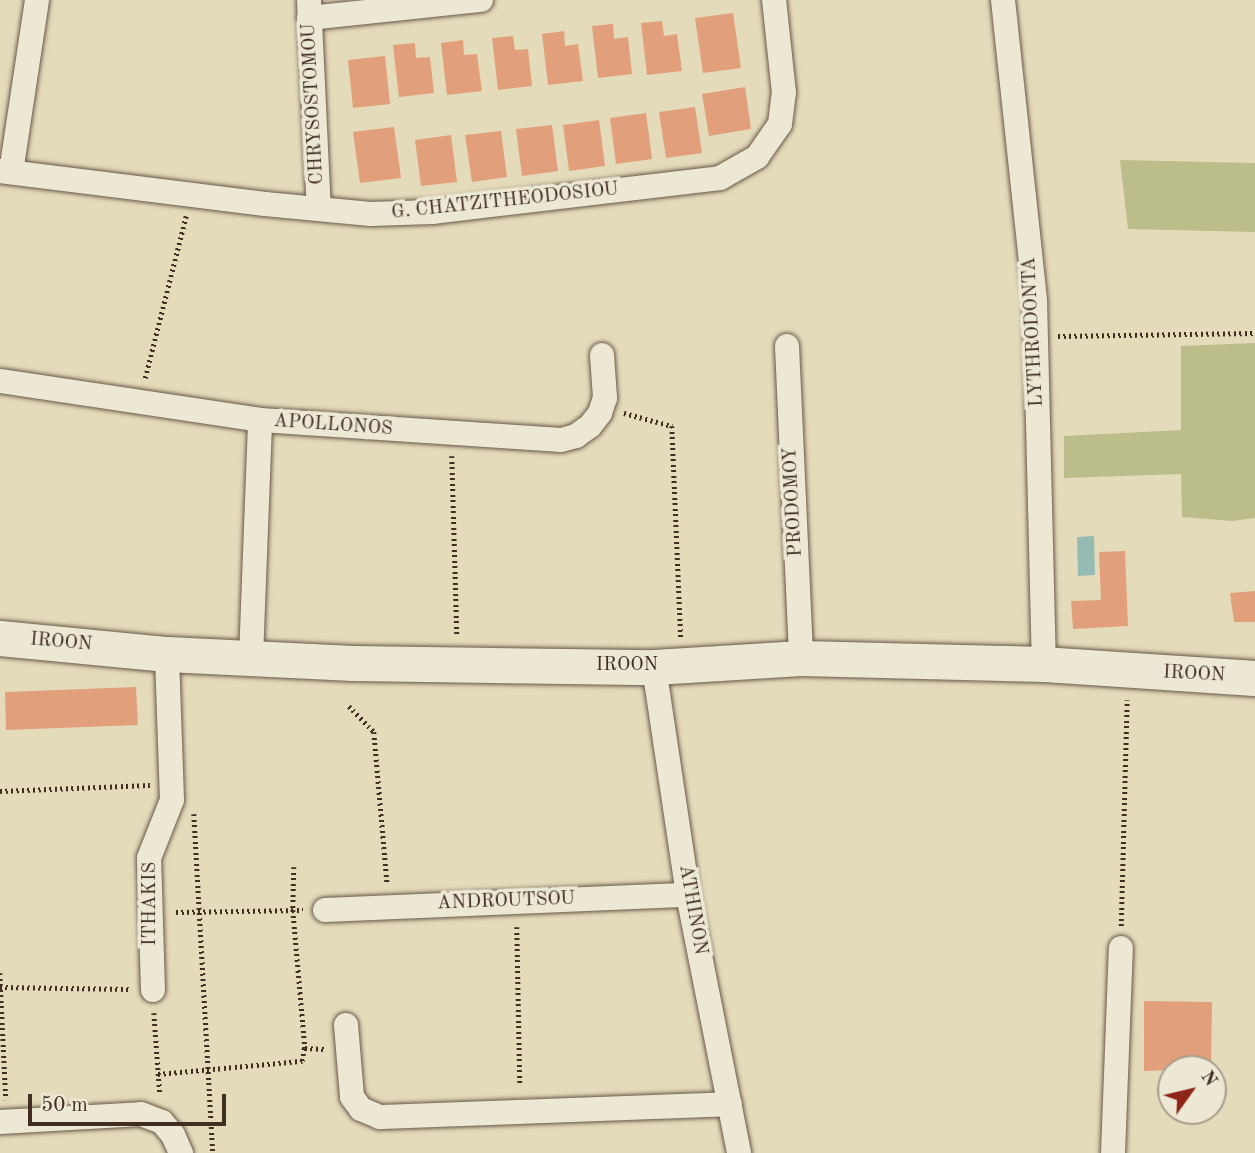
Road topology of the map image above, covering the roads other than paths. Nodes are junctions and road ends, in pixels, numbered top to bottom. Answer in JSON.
{"nodes":[{"id":1,"x":37,"y":0,"type":"edge"},
{"id":2,"x":481,"y":0,"type":"edge"},
{"id":3,"x":774,"y":0,"type":"edge"},
{"id":4,"x":1003,"y":0,"type":"edge"},
{"id":5,"x":309,"y":9,"type":"edge"},
{"id":6,"x":6,"y":171,"type":"edge"},
{"id":7,"x":319,"y":209,"type":"junction"},
{"id":8,"x":787,"y":346,"type":"dead end"},
{"id":9,"x":602,"y":355,"type":"dead end"},
{"id":10,"x":0,"y":381,"type":"edge"},
{"id":11,"x":260,"y":420,"type":"junction"},
{"id":12,"x":0,"y":638,"type":"edge"},
{"id":13,"x":167,"y":654,"type":"junction"},
{"id":14,"x":251,"y":658,"type":"junction"},
{"id":15,"x":801,"y":658,"type":"junction"},
{"id":16,"x":1044,"y":664,"type":"junction"},
{"id":17,"x":668,"y":666,"type":"junction"},
{"id":18,"x":1255,"y":678,"type":"edge"},
{"id":19,"x":688,"y":895,"type":"junction"},
{"id":20,"x":325,"y":910,"type":"road end"},
{"id":21,"x":1121,"y":948,"type":"road end"},
{"id":22,"x":153,"y":990,"type":"road end"},
{"id":23,"x":346,"y":1025,"type":"dead end"},
{"id":24,"x":730,"y":1104,"type":"junction"},
{"id":25,"x":4,"y":1122,"type":"edge"},
{"id":26,"x":181,"y":1153,"type":"edge"},
{"id":27,"x":739,"y":1153,"type":"edge"},
{"id":28,"x":1113,"y":1153,"type":"edge"}],
"edges":[{"from":1,"to":6,"type":"street"},
{"from":2,"to":5,"type":"street"},
{"from":3,"to":7,"type":"street","name":"G. CHATZITHEODOSIOU"},
{"from":4,"to":16,"type":"street","name":"LYTHRODONTA"},
{"from":5,"to":7,"type":"street","name":"CHRYSOSTOMOU"},
{"from":6,"to":7,"type":"street","name":"G. CHATZITHEODOSIOU"},
{"from":8,"to":15,"type":"street","name":"PRODOMOY"},
{"from":9,"to":11,"type":"street","name":"APOLLONOS"},
{"from":10,"to":11,"type":"street","name":"APOLLONOS"},
{"from":11,"to":14,"type":"street"},
{"from":12,"to":13,"type":"street","name":"IROON"},
{"from":13,"to":14,"type":"street","name":"IROON"},
{"from":13,"to":22,"type":"street","name":"ITHAKIS"},
{"from":14,"to":17,"type":"street","name":"IROON"},
{"from":15,"to":16,"type":"street","name":"IROON"},
{"from":15,"to":17,"type":"street","name":"IROON"},
{"from":16,"to":18,"type":"street","name":"IROON"},
{"from":17,"to":19,"type":"street","name":"ATHINON"},
{"from":19,"to":20,"type":"street","name":"ANDROUTSOU"},
{"from":19,"to":24,"type":"street","name":"ATHINON"},
{"from":21,"to":28,"type":"street"},
{"from":23,"to":24,"type":"street"},
{"from":24,"to":27,"type":"street","name":"ATHINON"},
{"from":25,"to":26,"type":"street"}]}
